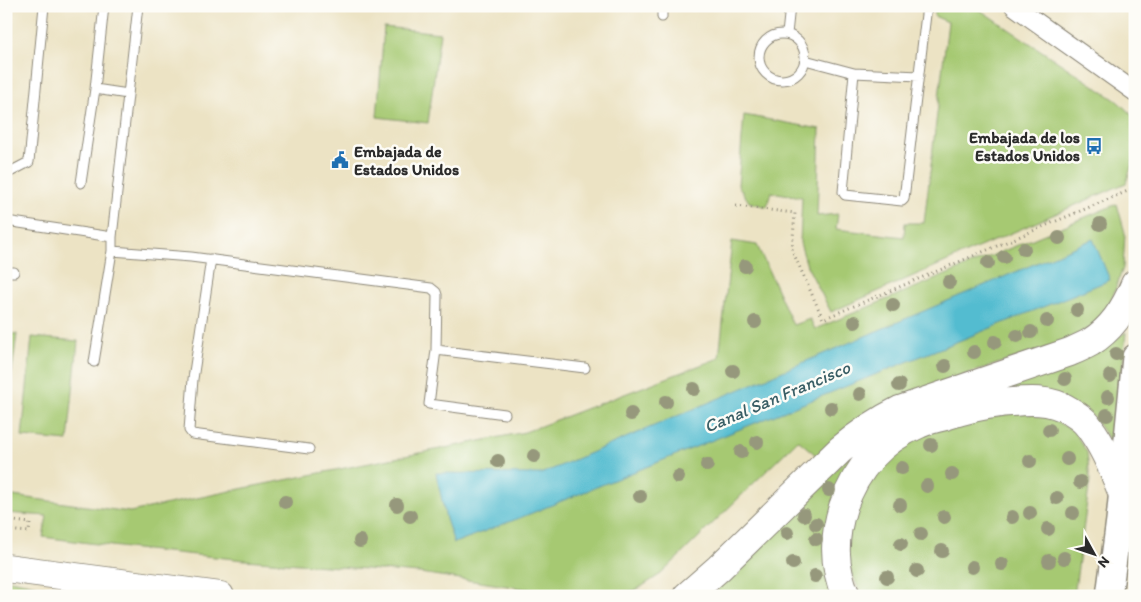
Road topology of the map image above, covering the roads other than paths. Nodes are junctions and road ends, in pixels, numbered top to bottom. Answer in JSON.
{"nodes":[{"id":1,"x":44,"y":6,"type":"edge"},
{"id":2,"x":104,"y":6,"type":"edge"},
{"id":3,"x":138,"y":6,"type":"edge"},
{"id":4,"x":662,"y":6,"type":"edge"},
{"id":5,"x":790,"y":6,"type":"edge"},
{"id":6,"x":927,"y":6,"type":"edge"},
{"id":7,"x":1014,"y":6,"type":"edge"},
{"id":8,"x":662,"y":17,"type":"dead end"},
{"id":9,"x":787,"y":34,"type":"junction"},
{"id":10,"x":805,"y":60,"type":"junction"},
{"id":11,"x":854,"y":73,"type":"junction"},
{"id":12,"x":919,"y":76,"type":"junction"},
{"id":13,"x":95,"y":89,"type":"junction"},
{"id":14,"x":1135,"y":92,"type":"edge"},
{"id":15,"x":128,"y":94,"type":"junction"},
{"id":16,"x":6,"y":174,"type":"edge"},
{"id":17,"x":81,"y":183,"type":"dead end"},
{"id":18,"x":6,"y":221,"type":"edge"},
{"id":19,"x":112,"y":237,"type":"junction"},
{"id":20,"x":112,"y":251,"type":"junction"},
{"id":21,"x":211,"y":259,"type":"junction"},
{"id":22,"x":1135,"y":284,"type":"edge"},
{"id":23,"x":436,"y":350,"type":"junction"},
{"id":24,"x":1135,"y":358,"type":"edge"},
{"id":25,"x":94,"y":362,"type":"dead end"},
{"id":26,"x":586,"y":368,"type":"dead end"},
{"id":27,"x":505,"y":414,"type":"dead end"},
{"id":28,"x":309,"y":449,"type":"dead end"},
{"id":29,"x":1122,"y":492,"type":"junction"},
{"id":30,"x":6,"y":568,"type":"edge"},
{"id":31,"x":220,"y":596,"type":"edge"},
{"id":32,"x":687,"y":596,"type":"edge"},
{"id":33,"x":846,"y":596,"type":"edge"},
{"id":34,"x":1109,"y":596,"type":"edge"}],
"edges":[{"from":1,"to":16,"type":"lane"},
{"from":2,"to":13,"type":"lane"},
{"from":3,"to":15,"type":"lane"},
{"from":4,"to":8,"type":"lane"},
{"from":5,"to":9,"type":"lane"},
{"from":6,"to":12,"type":"lane"},
{"from":7,"to":14,"type":"street"},
{"from":9,"to":10,"type":"lane"},
{"from":9,"to":10,"type":"lane"},
{"from":10,"to":11,"type":"lane"},
{"from":11,"to":12,"type":"lane"},
{"from":11,"to":12,"type":"lane"},
{"from":13,"to":15,"type":"lane"},
{"from":13,"to":17,"type":"lane"},
{"from":15,"to":19,"type":"lane"},
{"from":18,"to":19,"type":"lane"},
{"from":19,"to":20,"type":"lane"},
{"from":20,"to":21,"type":"lane"},
{"from":20,"to":25,"type":"lane"},
{"from":21,"to":23,"type":"lane"},
{"from":21,"to":28,"type":"lane"},
{"from":22,"to":32,"type":"main road"},
{"from":23,"to":26,"type":"lane"},
{"from":23,"to":27,"type":"lane"},
{"from":24,"to":29,"type":"main road"},
{"from":29,"to":33,"type":"main road"},
{"from":29,"to":34,"type":"main road"},
{"from":30,"to":31,"type":"main road"}]}
